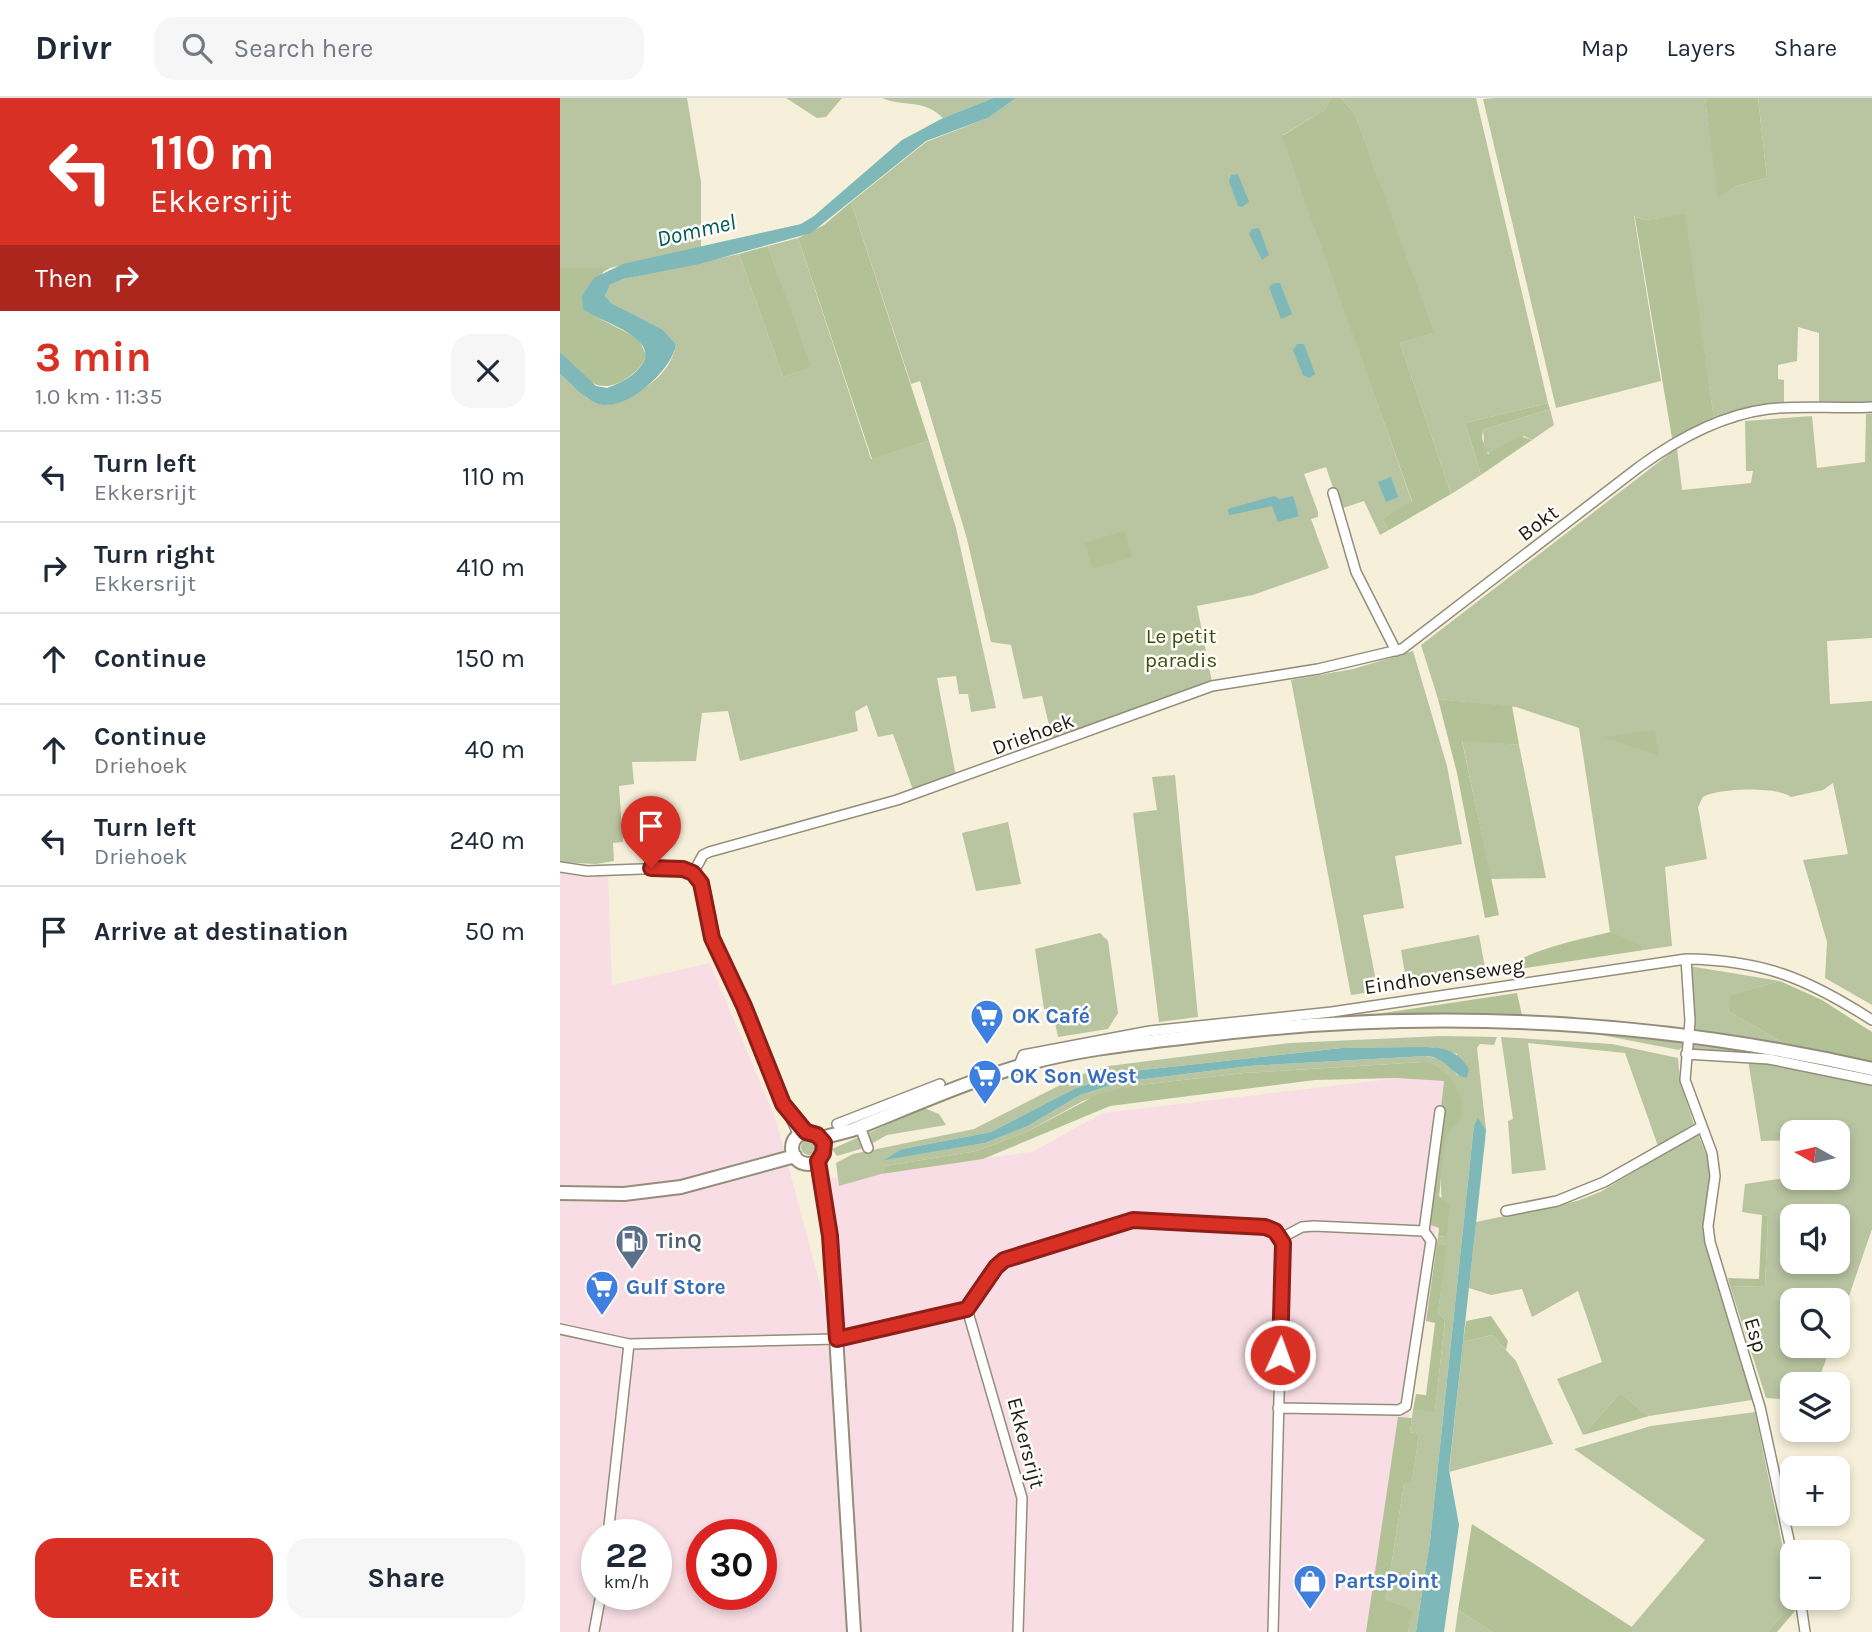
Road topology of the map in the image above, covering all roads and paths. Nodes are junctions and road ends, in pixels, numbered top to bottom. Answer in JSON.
{"nodes":[{"id":1,"x":1872,"y":407,"type":"edge"},
{"id":2,"x":1333,"y":493,"type":"dead end"},
{"id":3,"x":1396,"y":651,"type":"junction"},
{"id":4,"x":560,"y":867,"type":"edge"},
{"id":5,"x":693,"y":873,"type":"junction"},
{"id":6,"x":1686,"y":959,"type":"junction"},
{"id":7,"x":1872,"y":1020,"type":"edge"},
{"id":8,"x":1688,"y":1034,"type":"junction"},
{"id":9,"x":1686,"y":1054,"type":"junction"},
{"id":10,"x":1018,"y":1068,"type":"junction"},
{"id":11,"x":1872,"y":1069,"type":"edge"},
{"id":12,"x":1872,"y":1080,"type":"edge"},
{"id":13,"x":940,"y":1084,"type":"dead end"},
{"id":14,"x":1440,"y":1111,"type":"dead end"},
{"id":15,"x":880,"y":1114,"type":"junction"},
{"id":16,"x":837,"y":1124,"type":"dead end"},
{"id":17,"x":1701,"y":1127,"type":"junction"},
{"id":18,"x":856,"y":1129,"type":"junction"},
{"id":19,"x":798,"y":1142,"type":"junction"},
{"id":20,"x":823,"y":1143,"type":"junction"},
{"id":21,"x":868,"y":1148,"type":"dead end"},
{"id":22,"x":813,"y":1162,"type":"junction"},
{"id":23,"x":560,"y":1193,"type":"edge"},
{"id":24,"x":1507,"y":1211,"type":"dead end"},
{"id":25,"x":1424,"y":1231,"type":"junction"},
{"id":26,"x":1281,"y":1238,"type":"junction"},
{"id":27,"x":967,"y":1309,"type":"junction"},
{"id":28,"x":560,"y":1329,"type":"edge"},
{"id":29,"x":837,"y":1339,"type":"junction"},
{"id":30,"x":629,"y":1344,"type":"junction"},
{"id":31,"x":1278,"y":1408,"type":"junction"},
{"id":32,"x":610,"y":1519,"type":"edge"},
{"id":33,"x":1789,"y":1540,"type":"edge"},
{"id":34,"x":598,"y":1610,"type":"edge"},
{"id":35,"x":1802,"y":1610,"type":"edge"},
{"id":36,"x":594,"y":1632,"type":"edge"},
{"id":37,"x":854,"y":1632,"type":"edge"},
{"id":38,"x":1018,"y":1632,"type":"edge"},
{"id":39,"x":1273,"y":1632,"type":"edge"},
{"id":40,"x":1805,"y":1632,"type":"edge"}],
"edges":[{"from":1,"to":3,"type":"street","name":"Bokt"},
{"from":2,"to":3,"type":"street"},
{"from":3,"to":5,"type":"street","name":"Driehoek"},
{"from":4,"to":5,"type":"street"},
{"from":5,"to":19,"type":"street"},
{"from":6,"to":7,"type":"street","name":"Eindhovenseweg"},
{"from":6,"to":8,"type":"street","name":"Esp"},
{"from":6,"to":10,"type":"street","name":"Eindhovenseweg"},
{"from":8,"to":9,"type":"street","name":"Esp"},
{"from":8,"to":10,"type":"main road","name":"Eindhovenseweg"},
{"from":8,"to":11,"type":"main road","name":"Eindhovenseweg"},
{"from":9,"to":12,"type":"street"},
{"from":9,"to":17,"type":"street","name":"Esp"},
{"from":10,"to":15,"type":"main road","name":"Eindhovenseweg"},
{"from":13,"to":15,"type":"street","name":"Eindhovenseweg"},
{"from":14,"to":25,"type":"street"},
{"from":15,"to":16,"type":"street","name":"Eindhovenseweg"},
{"from":15,"to":18,"type":"main road","name":"Eindhovenseweg"},
{"from":17,"to":24,"type":"street"},
{"from":17,"to":33,"type":"street","name":"Esp"},
{"from":18,"to":20,"type":"main road","name":"Eindhovenseweg"},
{"from":18,"to":21,"type":"street"},
{"from":19,"to":20,"type":"main road"},
{"from":19,"to":22,"type":"main road"},
{"from":19,"to":23,"type":"main road"},
{"from":20,"to":22,"type":"main road"},
{"from":22,"to":29,"type":"main road"},
{"from":25,"to":26,"type":"street"},
{"from":25,"to":31,"type":"street"},
{"from":26,"to":27,"type":"street"},
{"from":26,"to":31,"type":"street"},
{"from":27,"to":29,"type":"street"},
{"from":27,"to":38,"type":"street","name":"Ekkersrijt"},
{"from":28,"to":30,"type":"street"},
{"from":29,"to":30,"type":"street"},
{"from":29,"to":37,"type":"main road"},
{"from":30,"to":32,"type":"street"},
{"from":31,"to":39,"type":"street"},
{"from":34,"to":36,"type":"street"},
{"from":35,"to":40,"type":"street"}]}
